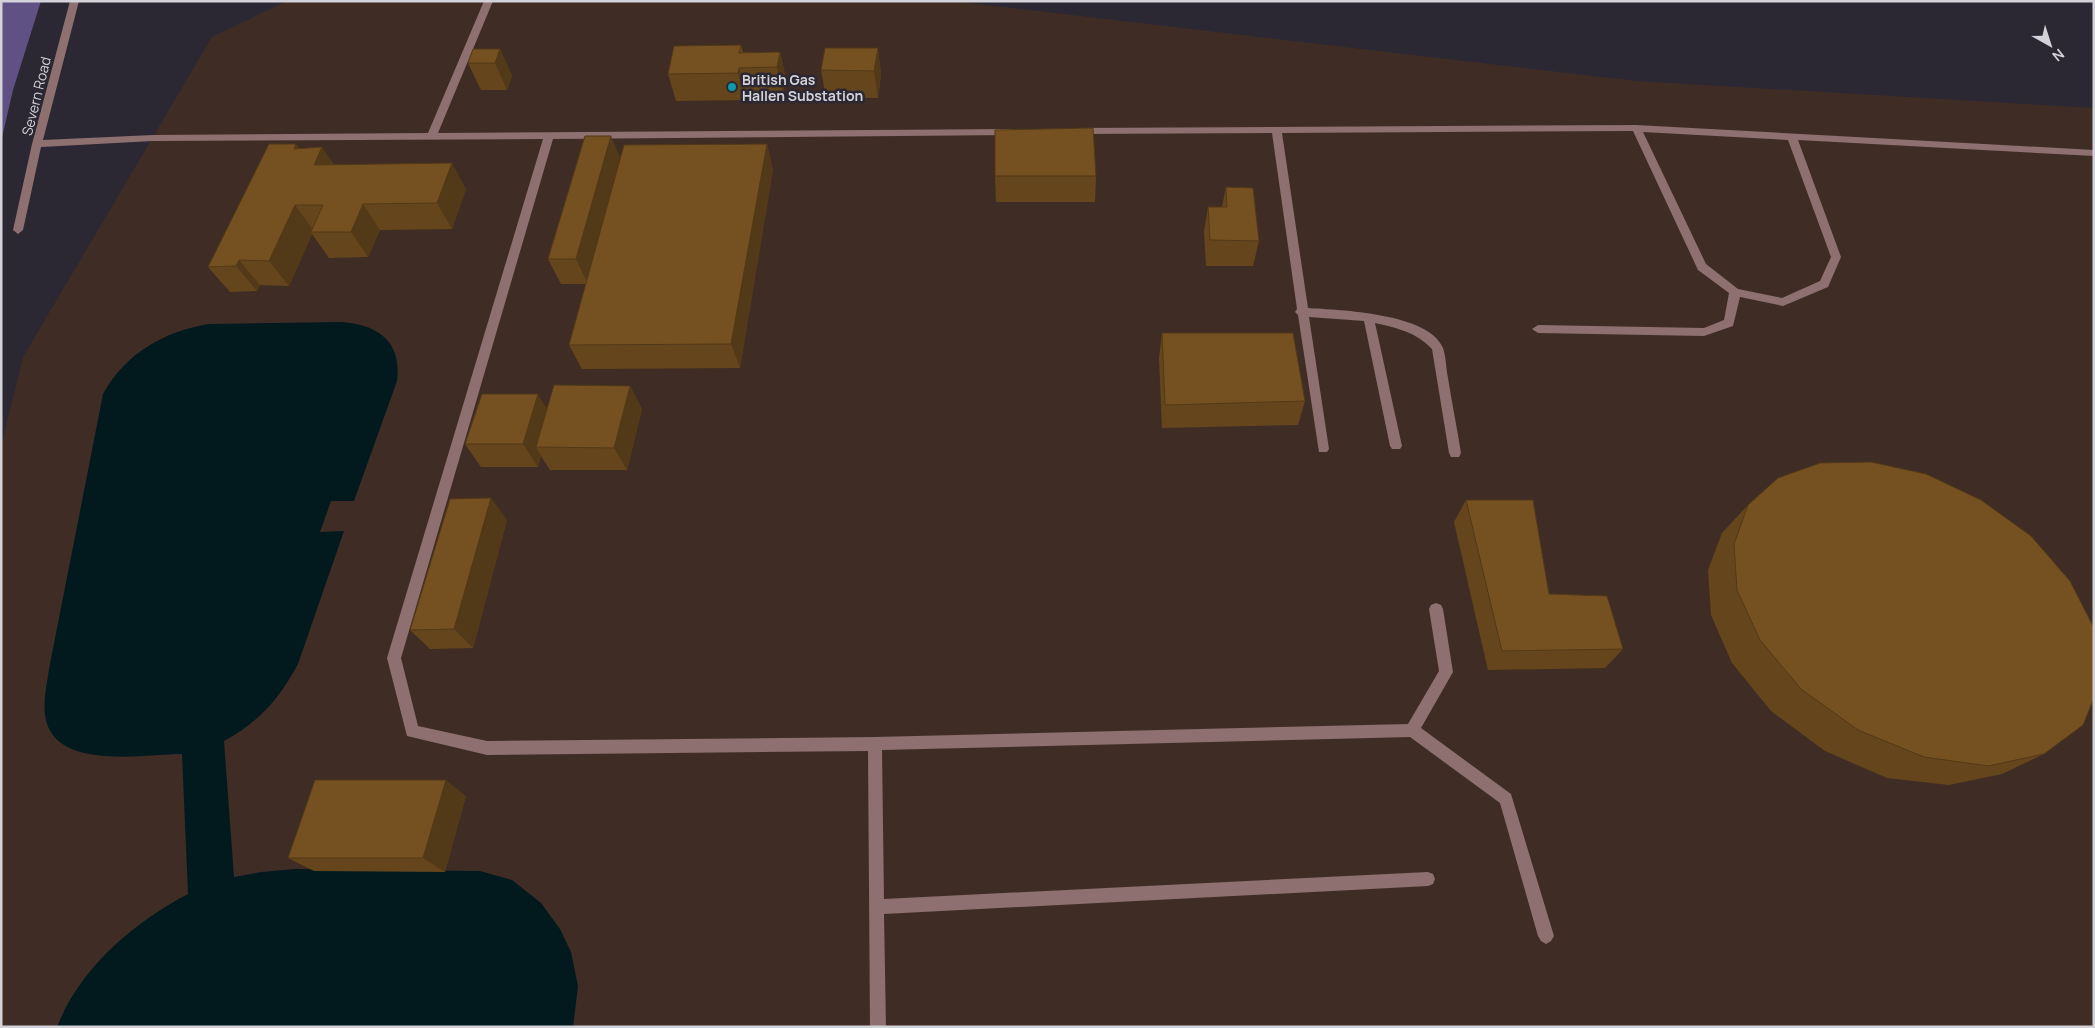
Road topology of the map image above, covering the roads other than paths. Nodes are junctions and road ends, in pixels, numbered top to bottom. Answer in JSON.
{"nodes":[{"id":1,"x":75,"y":1,"type":"edge"},
{"id":2,"x":490,"y":1,"type":"edge"},
{"id":3,"x":1636,"y":128,"type":"junction"},
{"id":4,"x":1276,"y":129,"type":"junction"},
{"id":5,"x":1025,"y":131,"type":"edge"},
{"id":6,"x":1064,"y":131,"type":"edge"},
{"id":7,"x":549,"y":135,"type":"junction"},
{"id":8,"x":432,"y":136,"type":"junction"},
{"id":9,"x":1792,"y":138,"type":"junction"},
{"id":10,"x":36,"y":144,"type":"junction"},
{"id":11,"x":2094,"y":153,"type":"edge"},
{"id":12,"x":18,"y":230,"type":"dead end"},
{"id":13,"x":1735,"y":292,"type":"junction"},
{"id":14,"x":1302,"y":312,"type":"junction"},
{"id":15,"x":1369,"y":319,"type":"junction"},
{"id":16,"x":1538,"y":329,"type":"dead end"},
{"id":17,"x":1396,"y":446,"type":"dead end"},
{"id":18,"x":1322,"y":449,"type":"dead end"},
{"id":19,"x":1455,"y":454,"type":"dead end"},
{"id":20,"x":1436,"y":609,"type":"dead end"},
{"id":21,"x":1412,"y":730,"type":"junction"},
{"id":22,"x":875,"y":744,"type":"junction"},
{"id":23,"x":1428,"y":879,"type":"dead end"},
{"id":24,"x":877,"y":907,"type":"junction"},
{"id":25,"x":1546,"y":936,"type":"dead end"},
{"id":26,"x":878,"y":1027,"type":"edge"}],
"edges":[{"from":1,"to":10,"type":"street","name":"Severn Road"},
{"from":2,"to":8,"type":"street"},
{"from":3,"to":4,"type":"street"},
{"from":3,"to":9,"type":"street"},
{"from":3,"to":13,"type":"street"},
{"from":4,"to":6,"type":"street"},
{"from":4,"to":14,"type":"street"},
{"from":5,"to":7,"type":"street","name":"Severn Road"},
{"from":7,"to":8,"type":"street","name":"Severn Road"},
{"from":7,"to":22,"type":"street"},
{"from":8,"to":10,"type":"street","name":"Severn Road"},
{"from":9,"to":11,"type":"street"},
{"from":9,"to":13,"type":"street"},
{"from":10,"to":12,"type":"street"},
{"from":13,"to":16,"type":"street"},
{"from":14,"to":15,"type":"street"},
{"from":14,"to":18,"type":"street"},
{"from":15,"to":17,"type":"street"},
{"from":15,"to":19,"type":"street"},
{"from":20,"to":21,"type":"street"},
{"from":21,"to":22,"type":"street"},
{"from":21,"to":25,"type":"street"},
{"from":22,"to":24,"type":"street"},
{"from":23,"to":24,"type":"street"},
{"from":24,"to":26,"type":"street"}]}
